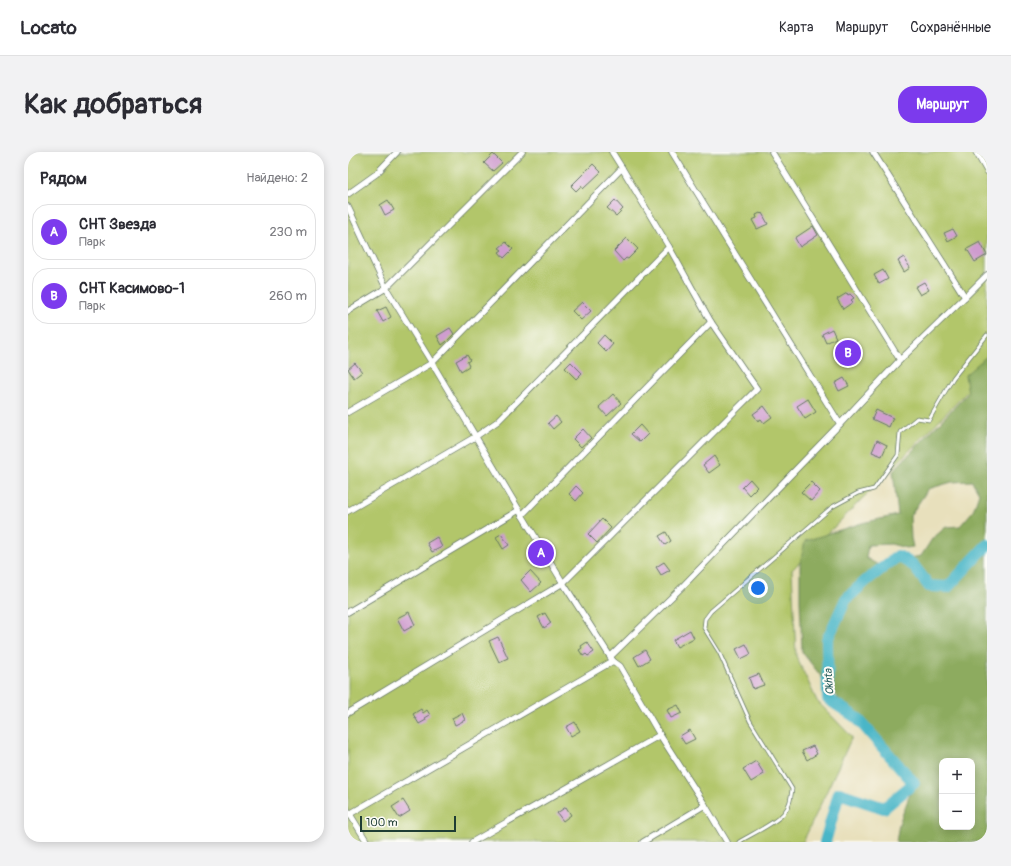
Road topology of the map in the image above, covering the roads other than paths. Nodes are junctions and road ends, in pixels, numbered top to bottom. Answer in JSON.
{"nodes":[{"id":1,"x":398,"y":152,"type":"edge"},
{"id":2,"x":522,"y":152,"type":"edge"},
{"id":3,"x":612,"y":152,"type":"edge"},
{"id":4,"x":672,"y":152,"type":"edge"},
{"id":5,"x":772,"y":152,"type":"edge"},
{"id":6,"x":873,"y":152,"type":"edge"},
{"id":7,"x":976,"y":152,"type":"edge"},
{"id":8,"x":622,"y":168,"type":"junction"},
{"id":9,"x":987,"y":171,"type":"edge"},
{"id":10,"x":348,"y":194,"type":"edge"},
{"id":11,"x":348,"y":208,"type":"edge"},
{"id":12,"x":668,"y":247,"type":"junction"},
{"id":13,"x":987,"y":275,"type":"edge"},
{"id":14,"x":386,"y":288,"type":"junction"},
{"id":15,"x":965,"y":297,"type":"junction"},
{"id":16,"x":348,"y":311,"type":"edge"},
{"id":17,"x":712,"y":322,"type":"junction"},
{"id":18,"x":987,"y":335,"type":"edge"},
{"id":19,"x":900,"y":360,"type":"junction"},
{"id":20,"x":432,"y":363,"type":"junction"},
{"id":21,"x":348,"y":412,"type":"edge"},
{"id":22,"x":840,"y":424,"type":"junction"},
{"id":23,"x":475,"y":437,"type":"junction"},
{"id":24,"x":348,"y":511,"type":"edge"},
{"id":25,"x":520,"y":512,"type":"junction"},
{"id":26,"x":563,"y":583,"type":"junction"},
{"id":27,"x":348,"y":612,"type":"edge"},
{"id":28,"x":612,"y":659,"type":"junction"},
{"id":29,"x":348,"y":713,"type":"edge"},
{"id":30,"x":660,"y":735,"type":"junction"},
{"id":31,"x":705,"y":805,"type":"junction"},
{"id":32,"x":349,"y":813,"type":"edge"},
{"id":33,"x":367,"y":842,"type":"edge"},
{"id":34,"x":472,"y":842,"type":"edge"},
{"id":35,"x":643,"y":842,"type":"edge"},
{"id":36,"x":727,"y":842,"type":"edge"},
{"id":37,"x":739,"y":842,"type":"edge"}],
"edges":[{"from":1,"to":10,"type":"street"},
{"from":2,"to":14,"type":"street"},
{"from":3,"to":8,"type":"street"},
{"from":4,"to":22,"type":"street"},
{"from":5,"to":19,"type":"street"},
{"from":6,"to":15,"type":"street"},
{"from":7,"to":9,"type":"street"},
{"from":8,"to":12,"type":"street"},
{"from":8,"to":20,"type":"street"},
{"from":11,"to":14,"type":"street"},
{"from":12,"to":17,"type":"street"},
{"from":12,"to":23,"type":"street"},
{"from":13,"to":15,"type":"street"},
{"from":14,"to":16,"type":"street"},
{"from":14,"to":20,"type":"street"},
{"from":15,"to":19,"type":"street"},
{"from":17,"to":25,"type":"street"},
{"from":17,"to":26,"type":"street"},
{"from":18,"to":37,"type":"lane"},
{"from":19,"to":22,"type":"street"},
{"from":20,"to":21,"type":"street"},
{"from":20,"to":23,"type":"street"},
{"from":22,"to":28,"type":"street"},
{"from":23,"to":24,"type":"street"},
{"from":23,"to":25,"type":"street"},
{"from":25,"to":26,"type":"street"},
{"from":25,"to":27,"type":"street"},
{"from":26,"to":28,"type":"street"},
{"from":26,"to":29,"type":"street"},
{"from":28,"to":30,"type":"street"},
{"from":28,"to":32,"type":"street"},
{"from":30,"to":31,"type":"street"},
{"from":30,"to":34,"type":"street"},
{"from":31,"to":35,"type":"street"},
{"from":31,"to":36,"type":"street"},
{"from":32,"to":33,"type":"street"}]}
